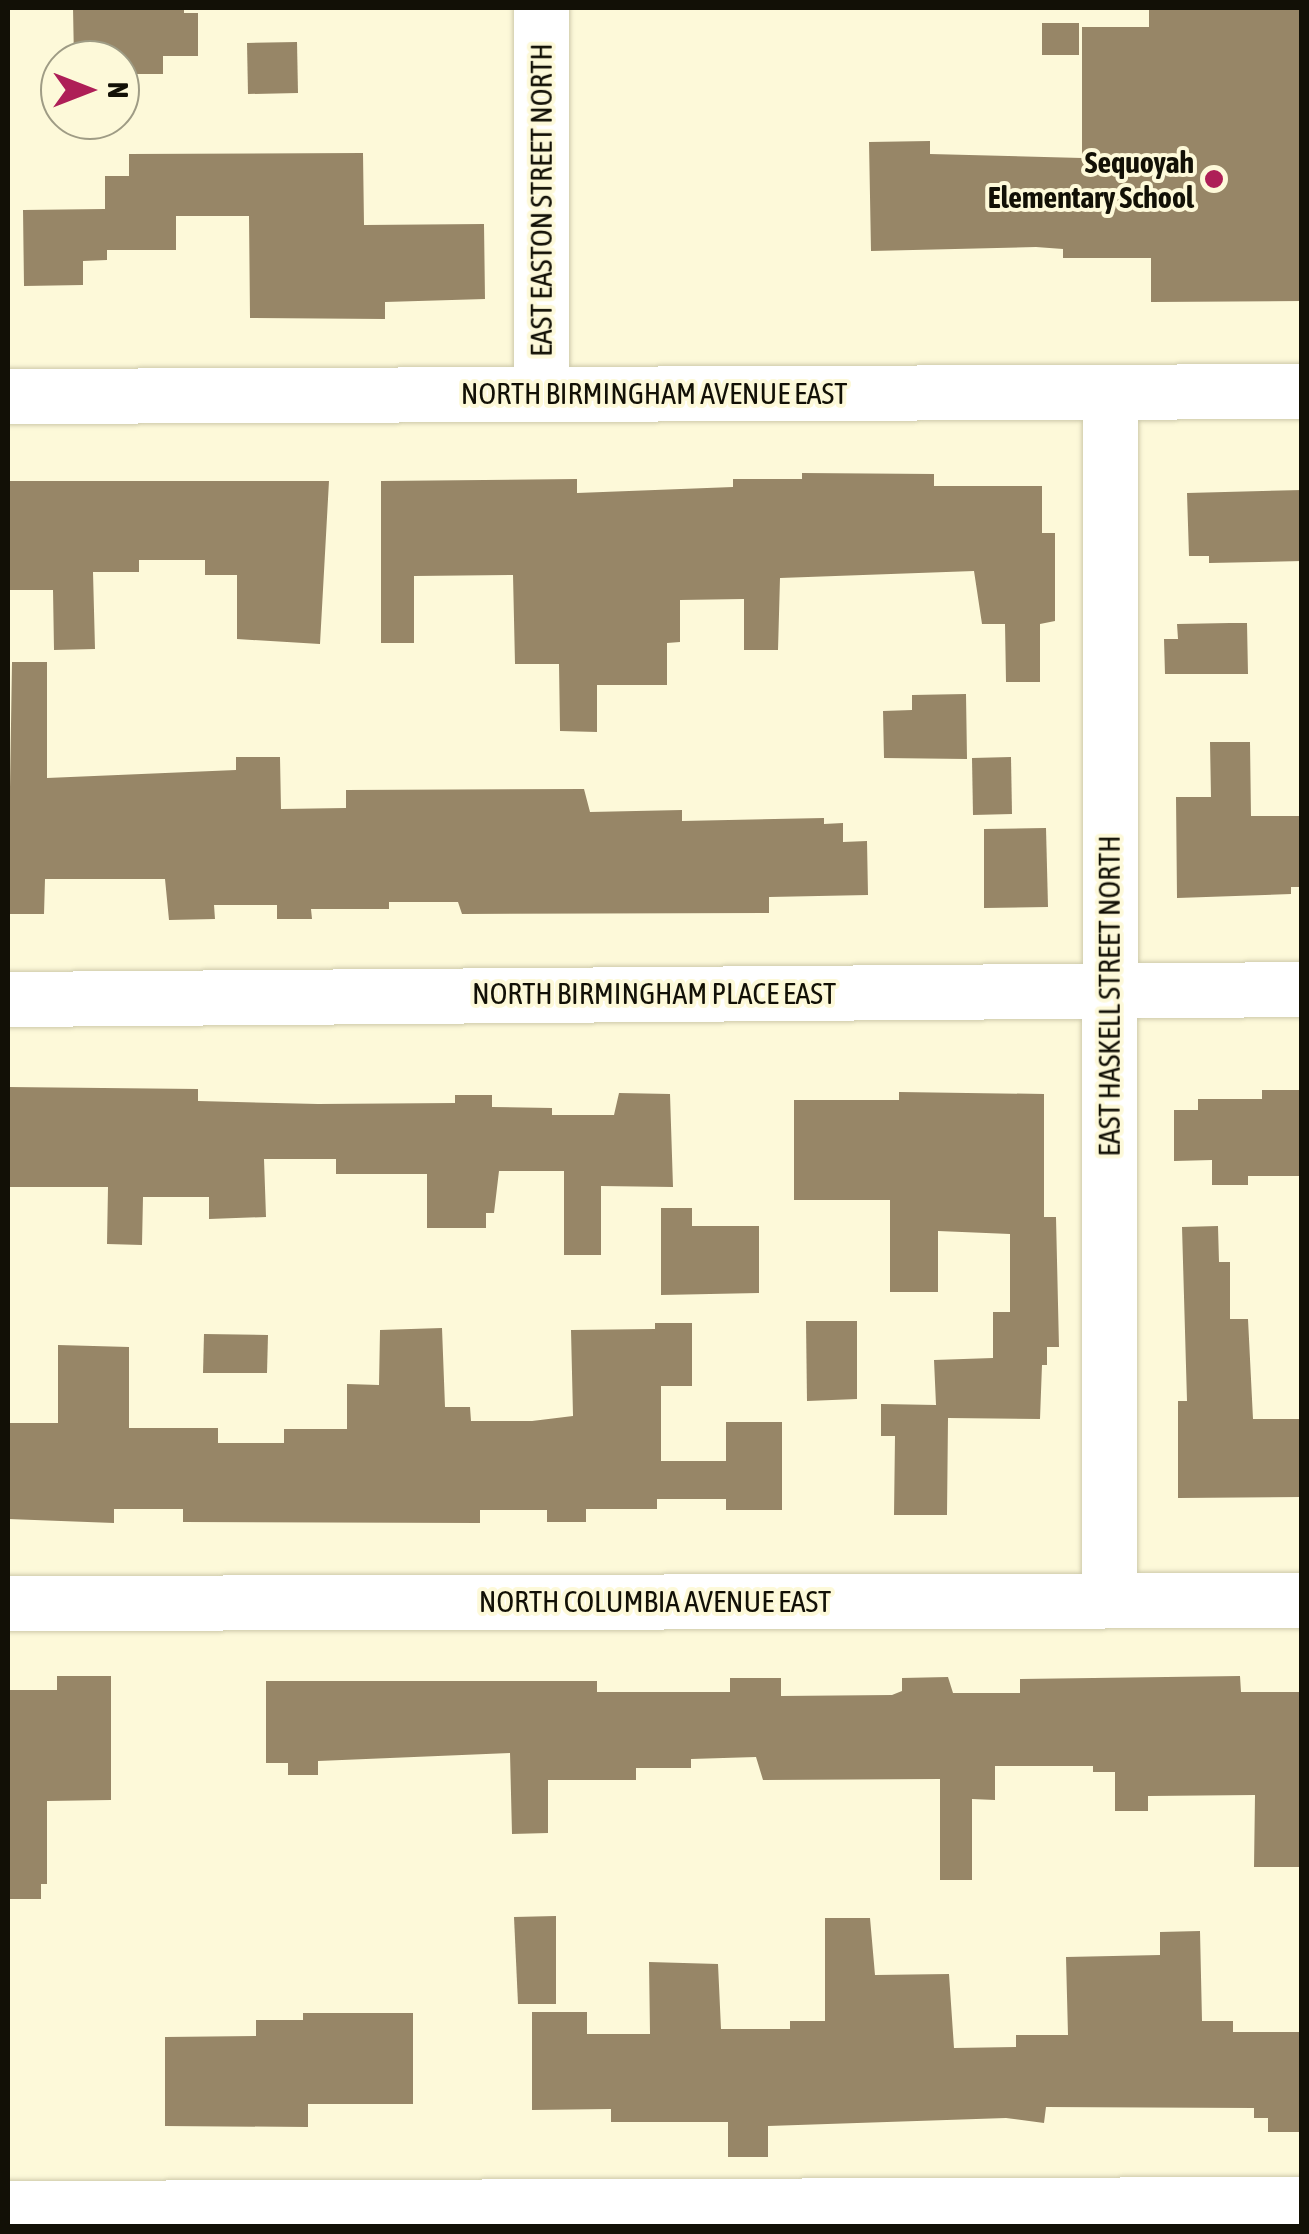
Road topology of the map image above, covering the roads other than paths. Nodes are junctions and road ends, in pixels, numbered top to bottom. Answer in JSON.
{"nodes":[{"id":1,"x":540,"y":8,"type":"edge"},
{"id":2,"x":541,"y":392,"type":"junction"},
{"id":3,"x":1302,"y":392,"type":"edge"},
{"id":4,"x":1110,"y":393,"type":"junction"},
{"id":5,"x":8,"y":396,"type":"edge"},
{"id":6,"x":1109,"y":989,"type":"junction"},
{"id":7,"x":1302,"y":989,"type":"edge"},
{"id":8,"x":8,"y":999,"type":"edge"},
{"id":9,"x":1109,"y":1600,"type":"junction"},
{"id":10,"x":1302,"y":1600,"type":"edge"},
{"id":11,"x":8,"y":1603,"type":"edge"},
{"id":12,"x":1302,"y":2204,"type":"edge"},
{"id":13,"x":8,"y":2208,"type":"edge"}],
"edges":[{"from":1,"to":2,"type":"street","name":"EAST EASTON STREET NORTH"},
{"from":2,"to":4,"type":"street","name":"NORTH BIRMINGHAM AVENUE EAST"},
{"from":2,"to":5,"type":"street","name":"NORTH BIRMINGHAM AVENUE EAST"},
{"from":3,"to":4,"type":"street","name":"NORTH BIRMINGHAM AVENUE EAST"},
{"from":4,"to":6,"type":"street","name":"EAST HASKELL STREET NORTH"},
{"from":6,"to":7,"type":"street","name":"NORTH BIRMINGHAM PLACE EAST"},
{"from":6,"to":8,"type":"street","name":"NORTH BIRMINGHAM PLACE EAST"},
{"from":6,"to":9,"type":"street","name":"EAST HASKELL STREET NORTH"},
{"from":9,"to":10,"type":"street","name":"NORTH COLUMBIA AVENUE EAST"},
{"from":9,"to":11,"type":"street","name":"NORTH COLUMBIA AVENUE EAST"},
{"from":12,"to":13,"type":"street"}]}
